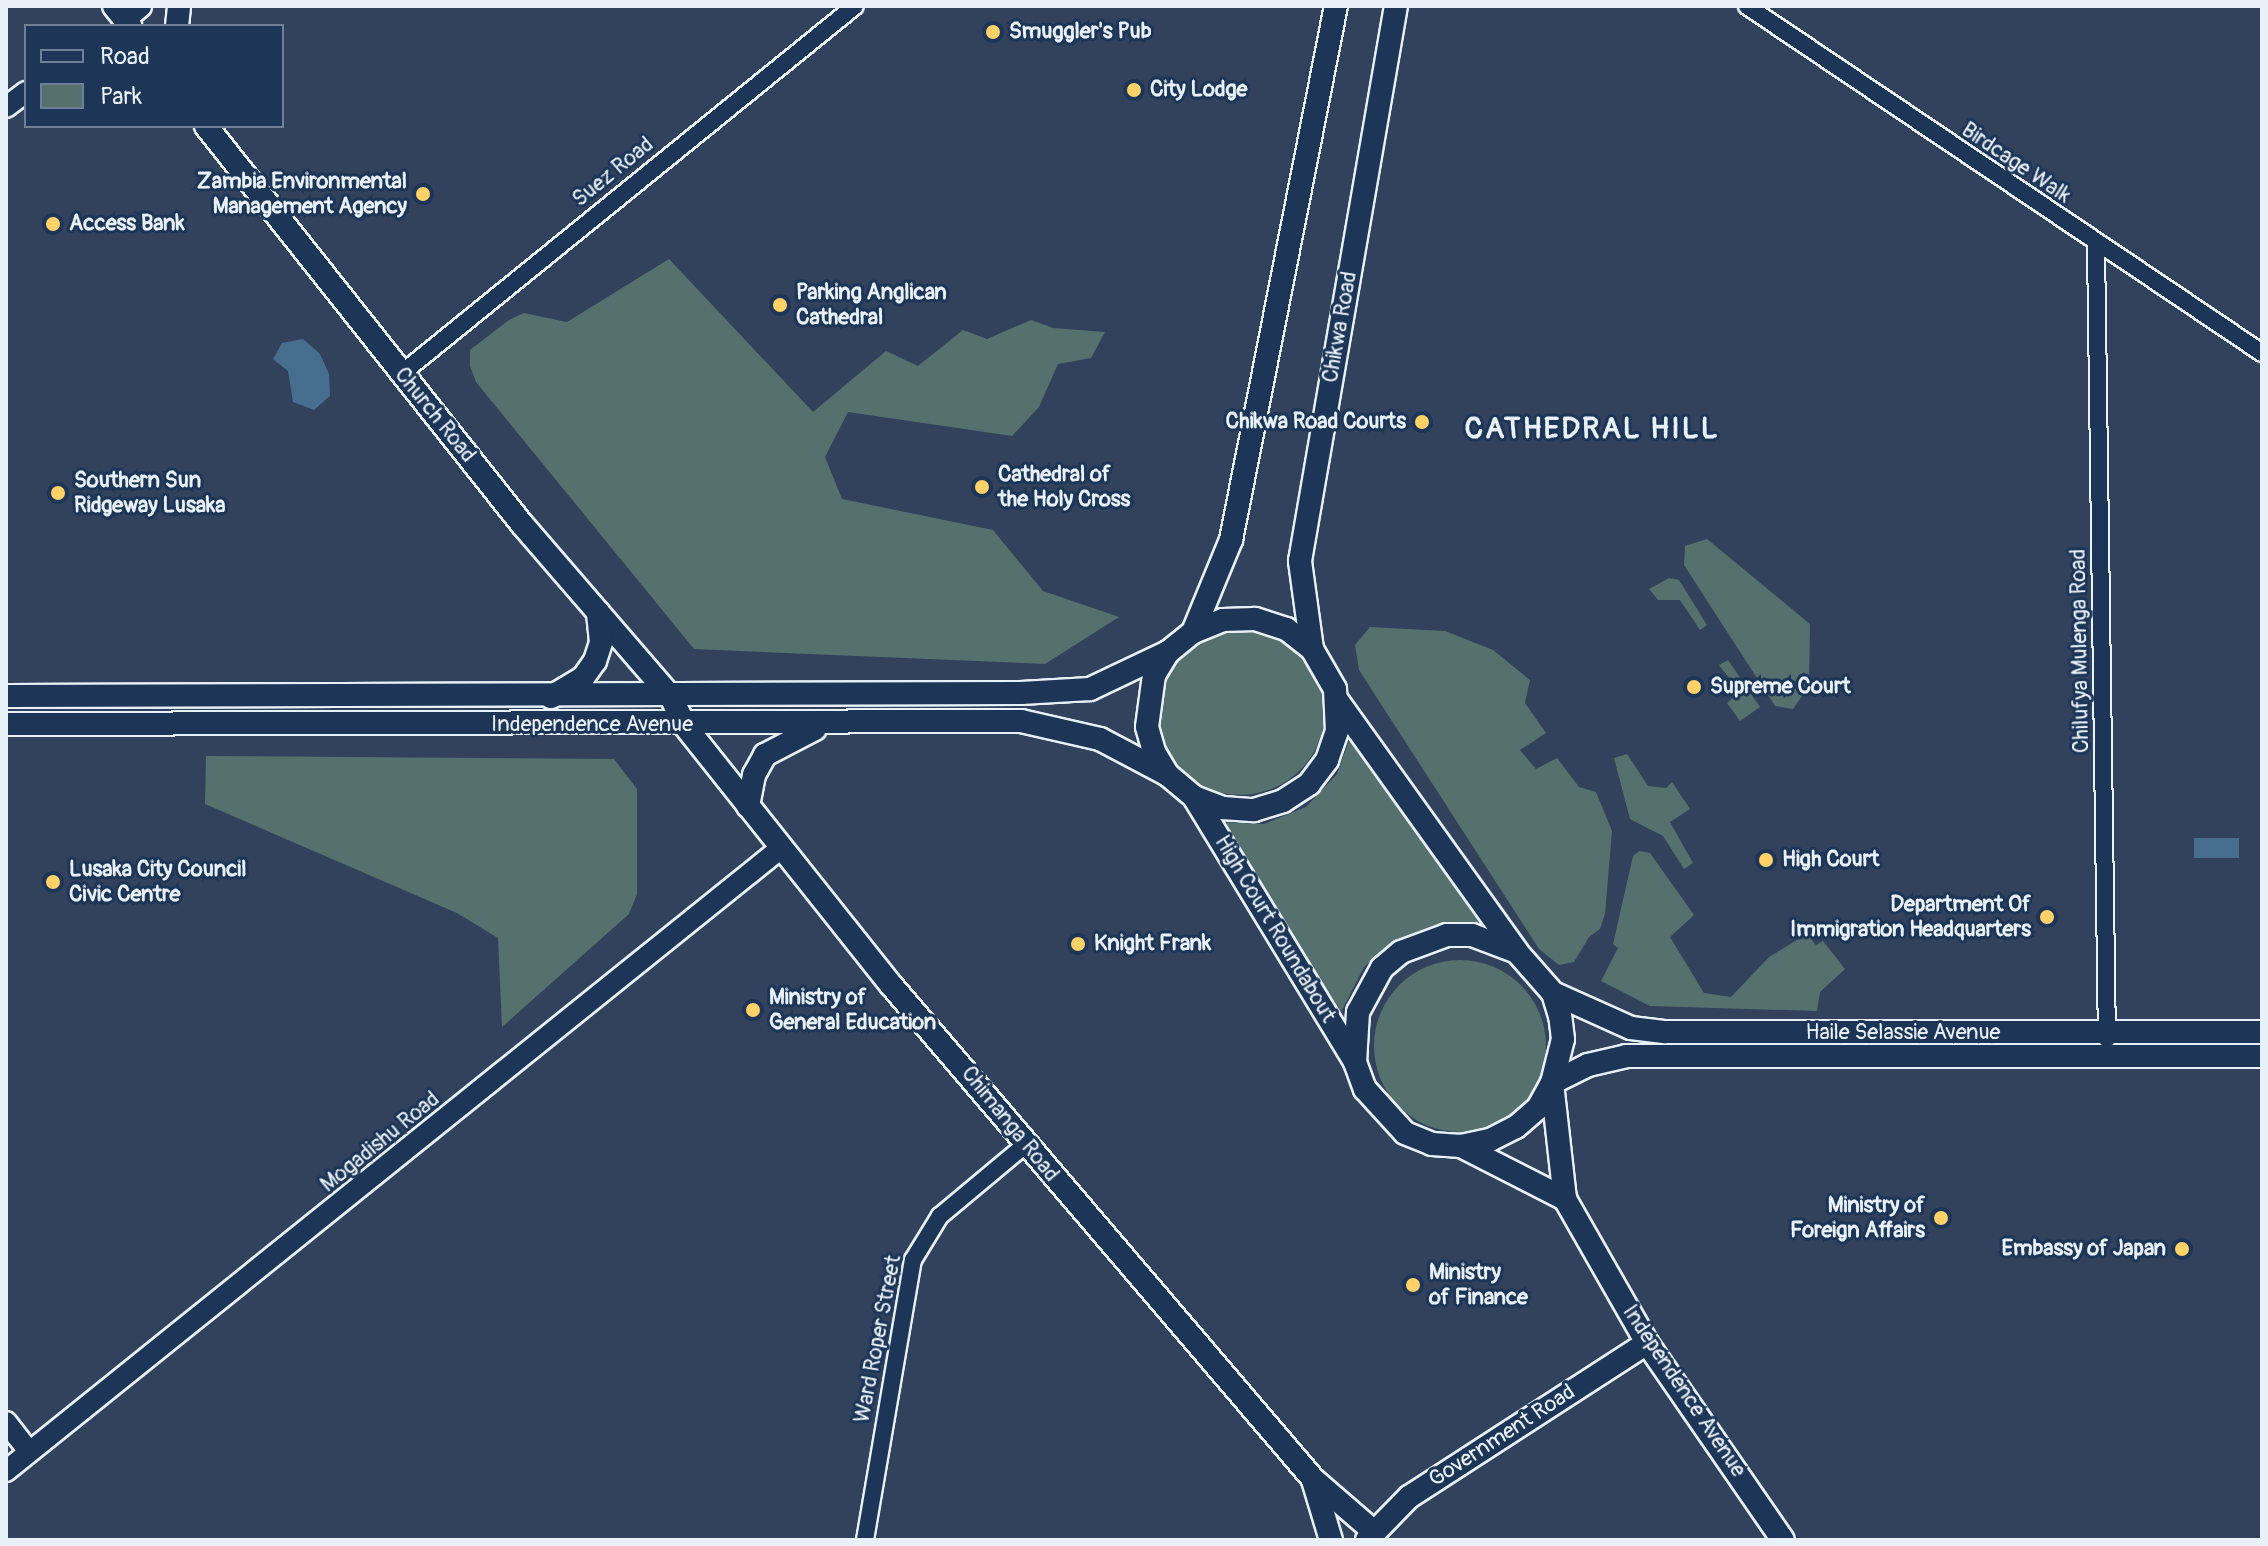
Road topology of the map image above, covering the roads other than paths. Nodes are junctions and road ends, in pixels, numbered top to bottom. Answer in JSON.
{"nodes":[{"id":1,"x":855,"y":6,"type":"edge"},
{"id":2,"x":1336,"y":6,"type":"edge"},
{"id":3,"x":1396,"y":6,"type":"edge"},
{"id":4,"x":1747,"y":6,"type":"edge"},
{"id":5,"x":24,"y":94,"type":"edge"},
{"id":6,"x":6,"y":107,"type":"edge"},
{"id":7,"x":208,"y":128,"type":"edge"},
{"id":8,"x":2096,"y":245,"type":"junction"},
{"id":9,"x":2262,"y":353,"type":"edge"},
{"id":10,"x":401,"y":374,"type":"junction"},
{"id":11,"x":598,"y":612,"type":"junction"},
{"id":12,"x":1193,"y":632,"type":"junction"},
{"id":13,"x":1312,"y":649,"type":"junction"},
{"id":14,"x":1168,"y":652,"type":"junction"},
{"id":15,"x":6,"y":696,"type":"edge"},
{"id":16,"x":550,"y":697,"type":"junction"},
{"id":17,"x":671,"y":697,"type":"junction"},
{"id":18,"x":1337,"y":700,"type":"junction"},
{"id":19,"x":831,"y":723,"type":"junction"},
{"id":20,"x":6,"y":724,"type":"edge"},
{"id":21,"x":685,"y":726,"type":"junction"},
{"id":22,"x":1168,"y":775,"type":"junction"},
{"id":23,"x":1194,"y":797,"type":"junction"},
{"id":24,"x":748,"y":806,"type":"junction"},
{"id":25,"x":781,"y":848,"type":"junction"},
{"id":26,"x":1517,"y":952,"type":"junction"},
{"id":27,"x":1553,"y":993,"type":"junction"},
{"id":28,"x":2262,"y":1032,"type":"edge"},
{"id":29,"x":2107,"y":1033,"type":"junction"},
{"id":30,"x":2108,"y":1056,"type":"junction"},
{"id":31,"x":2262,"y":1056,"type":"edge"},
{"id":32,"x":1355,"y":1062,"type":"junction"},
{"id":33,"x":1552,"y":1083,"type":"junction"},
{"id":34,"x":1026,"y":1144,"type":"junction"},
{"id":35,"x":1461,"y":1146,"type":"junction"},
{"id":36,"x":1565,"y":1199,"type":"junction"},
{"id":37,"x":1647,"y":1343,"type":"junction"},
{"id":38,"x":6,"y":1422,"type":"edge"},
{"id":39,"x":29,"y":1451,"type":"junction"},
{"id":40,"x":6,"y":1471,"type":"edge"},
{"id":41,"x":1313,"y":1479,"type":"junction"},
{"id":42,"x":1370,"y":1535,"type":"edge"},
{"id":43,"x":865,"y":1540,"type":"edge"},
{"id":44,"x":1331,"y":1540,"type":"edge"},
{"id":45,"x":1783,"y":1540,"type":"edge"}],
"edges":[{"from":1,"to":10,"type":"street","name":"Suez Road"},
{"from":2,"to":12,"type":"main road"},
{"from":3,"to":13,"type":"main road","name":"Chikwa Road"},
{"from":4,"to":8,"type":"street","name":"Birdcage Walk"},
{"from":5,"to":6,"type":"street"},
{"from":7,"to":10,"type":"main road","name":"Church Road"},
{"from":8,"to":9,"type":"street","name":"Birdcage Walk"},
{"from":8,"to":29,"type":"street","name":"Chilufya Mulenga Road"},
{"from":10,"to":11,"type":"main road","name":"Church Road"},
{"from":11,"to":16,"type":"main road"},
{"from":11,"to":17,"type":"main road","name":"Church Road"},
{"from":12,"to":13,"type":"main road","name":"High Court Roundabout"},
{"from":12,"to":14,"type":"main road","name":"High Court Roundabout"},
{"from":13,"to":18,"type":"main road","name":"High Court Roundabout"},
{"from":14,"to":17,"type":"main road","name":"Independence Avenue"},
{"from":14,"to":22,"type":"main road","name":"High Court Roundabout"},
{"from":15,"to":16,"type":"main road","name":"Independence Avenue"},
{"from":16,"to":17,"type":"main road","name":"Independence Avenue"},
{"from":17,"to":21,"type":"main road","name":"Chimanga Road"},
{"from":18,"to":23,"type":"main road","name":"High Court Roundabout"},
{"from":18,"to":26,"type":"main road","name":"High Court Roundabout"},
{"from":19,"to":21,"type":"main road","name":"Independence Avenue"},
{"from":19,"to":22,"type":"main road","name":"Independence Avenue"},
{"from":19,"to":24,"type":"main road"},
{"from":20,"to":21,"type":"main road","name":"Independence Avenue"},
{"from":21,"to":24,"type":"main road","name":"Chimanga Road"},
{"from":22,"to":23,"type":"main road","name":"High Court Roundabout"},
{"from":23,"to":32,"type":"main road","name":"High Court Roundabout"},
{"from":24,"to":25,"type":"main road","name":"Chimanga Road"},
{"from":25,"to":34,"type":"main road","name":"Chimanga Road"},
{"from":25,"to":39,"type":"street","name":"Mogadishu Road"},
{"from":26,"to":27,"type":"main road","name":"High Court Roundabout"},
{"from":26,"to":32,"type":"main road","name":"High Court Roundabout"},
{"from":27,"to":29,"type":"main road","name":"Haile Selassie Avenue"},
{"from":27,"to":33,"type":"main road","name":"High Court Roundabout"},
{"from":28,"to":29,"type":"main road","name":"Haile Selassie Avenue"},
{"from":29,"to":30,"type":"street","name":"Chilufya Mulenga Road"},
{"from":30,"to":31,"type":"main road","name":"Haile Selassie Avenue"},
{"from":30,"to":33,"type":"main road","name":"Haile Selassie Avenue"},
{"from":32,"to":35,"type":"main road","name":"High Court Roundabout"},
{"from":33,"to":35,"type":"main road","name":"High Court Roundabout"},
{"from":33,"to":36,"type":"main road","name":"Independence Avenue"},
{"from":34,"to":41,"type":"main road","name":"Chimanga Road"},
{"from":34,"to":43,"type":"street","name":"Ward Roper Street"},
{"from":35,"to":36,"type":"main road"},
{"from":36,"to":37,"type":"main road","name":"Independence Avenue"},
{"from":37,"to":42,"type":"main road","name":"Government Road"},
{"from":37,"to":45,"type":"main road","name":"Independence Avenue"},
{"from":38,"to":39,"type":"street"},
{"from":39,"to":40,"type":"street","name":"Mogadishu Road"},
{"from":41,"to":42,"type":"main road","name":"Chimanga Road"},
{"from":41,"to":44,"type":"main road"}]}
